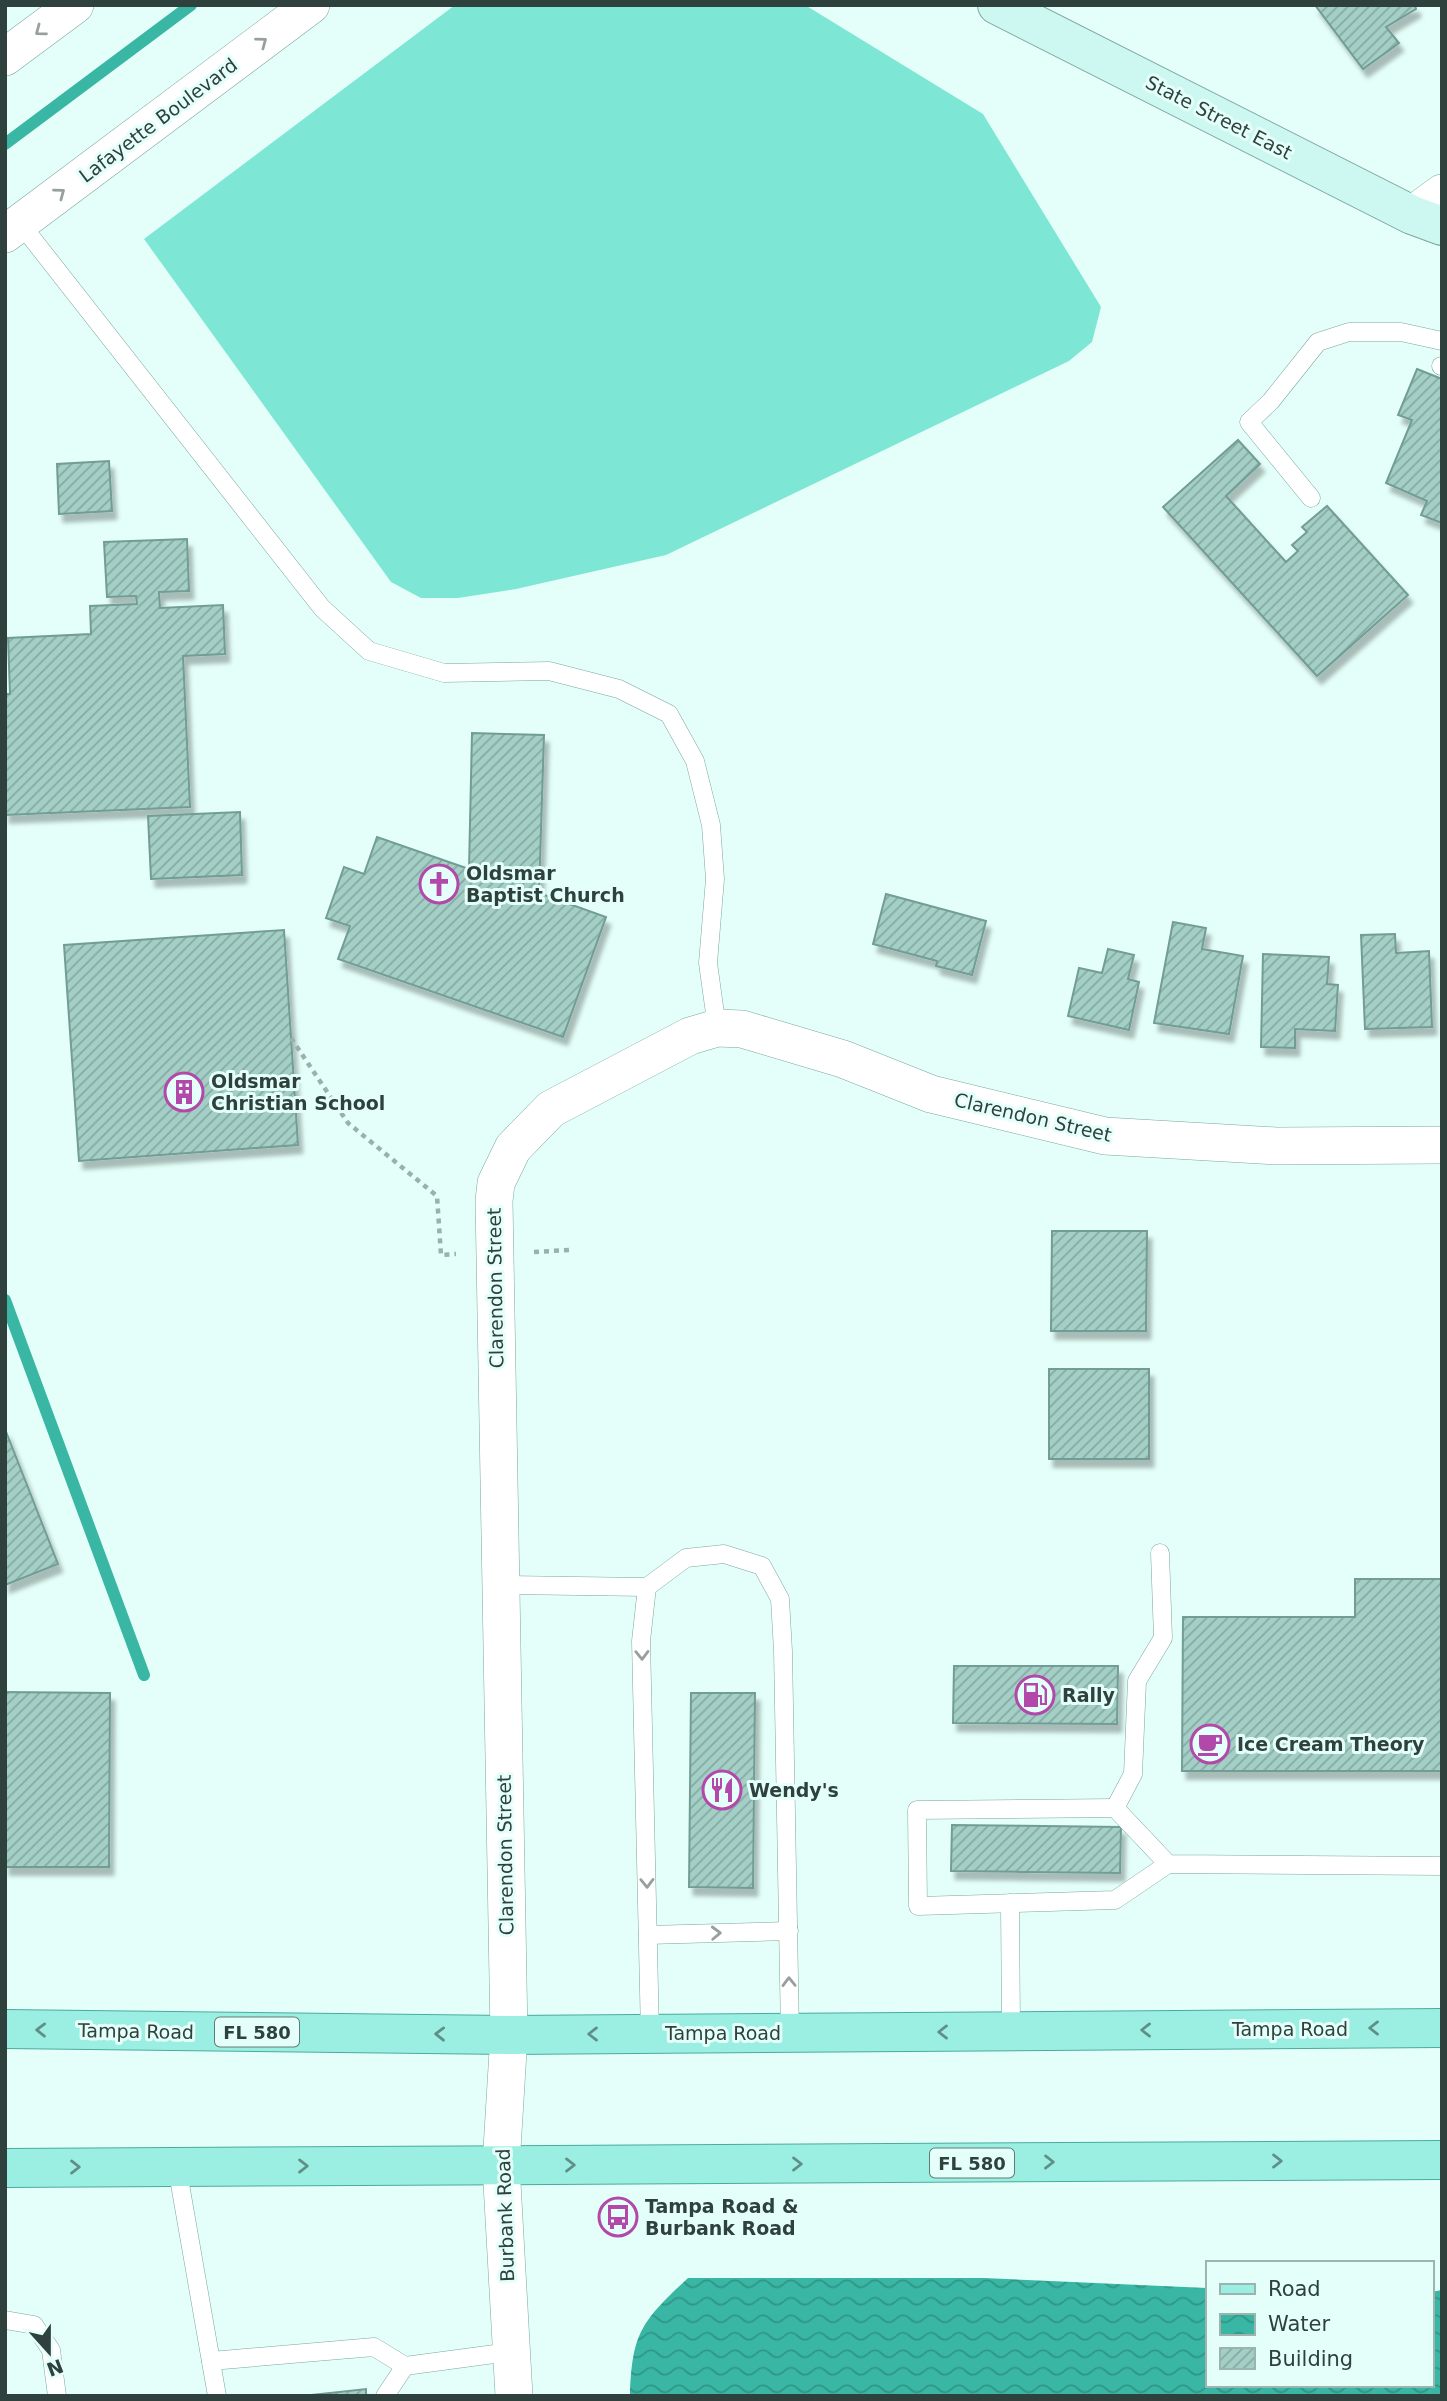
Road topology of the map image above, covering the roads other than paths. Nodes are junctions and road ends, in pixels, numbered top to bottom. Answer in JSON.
{"nodes":[{"id":1,"x":75,"y":5,"type":"edge"},
{"id":2,"x":311,"y":5,"type":"edge"},
{"id":3,"x":997,"y":5,"type":"edge"},
{"id":4,"x":5,"y":57,"type":"edge"},
{"id":5,"x":1432,"y":212,"type":"edge"},
{"id":6,"x":13,"y":228,"type":"edge"},
{"id":7,"x":1442,"y":341,"type":"edge"},
{"id":8,"x":1311,"y":498,"type":"dead end"},
{"id":9,"x":717,"y":1028,"type":"junction"},
{"id":10,"x":1442,"y":1145,"type":"edge"},
{"id":11,"x":1160,"y":1553,"type":"dead end"},
{"id":12,"x":500,"y":1585,"type":"junction"},
{"id":13,"x":648,"y":1587,"type":"junction"},
{"id":14,"x":1115,"y":1808,"type":"junction"},
{"id":15,"x":1168,"y":1864,"type":"junction"},
{"id":16,"x":1442,"y":1866,"type":"edge"},
{"id":17,"x":1010,"y":1903,"type":"junction"},
{"id":18,"x":789,"y":1931,"type":"junction"},
{"id":19,"x":648,"y":1935,"type":"junction"},
{"id":20,"x":1442,"y":2028,"type":"edge"},
{"id":21,"x":5,"y":2029,"type":"edge"},
{"id":22,"x":1011,"y":2031,"type":"junction"},
{"id":23,"x":790,"y":2033,"type":"junction"},
{"id":24,"x":650,"y":2034,"type":"junction"},
{"id":25,"x":509,"y":2035,"type":"junction"},
{"id":26,"x":1442,"y":2160,"type":"edge"},
{"id":27,"x":501,"y":2165,"type":"junction"},
{"id":28,"x":177,"y":2167,"type":"junction"},
{"id":29,"x":5,"y":2168,"type":"edge"},
{"id":30,"x":5,"y":2320,"type":"edge"},
{"id":31,"x":510,"y":2352,"type":"junction"},
{"id":32,"x":211,"y":2361,"type":"junction"},
{"id":33,"x":405,"y":2366,"type":"junction"},
{"id":34,"x":57,"y":2396,"type":"edge"},
{"id":35,"x":217,"y":2396,"type":"edge"},
{"id":36,"x":385,"y":2396,"type":"edge"},
{"id":37,"x":404,"y":2396,"type":"edge"},
{"id":38,"x":514,"y":2396,"type":"edge"}],
"edges":[{"from":1,"to":4,"type":"street","one_way":true},
{"from":6,"to":2,"type":"street","name":"Lafayette Boulevard","one_way":true},
{"from":3,"to":5,"type":"street","name":"State Street East"},
{"from":6,"to":9,"type":"lane"},
{"from":7,"to":8,"type":"lane"},
{"from":9,"to":10,"type":"street","name":"Clarendon Street"},
{"from":9,"to":12,"type":"street","name":"Clarendon Street"},
{"from":11,"to":14,"type":"lane"},
{"from":12,"to":13,"type":"lane"},
{"from":12,"to":25,"type":"street","name":"Clarendon Street"},
{"from":13,"to":18,"type":"lane"},
{"from":13,"to":19,"type":"lane","one_way":true},
{"from":14,"to":15,"type":"lane"},
{"from":14,"to":17,"type":"lane"},
{"from":15,"to":16,"type":"lane"},
{"from":15,"to":17,"type":"lane"},
{"from":17,"to":22,"type":"lane"},
{"from":19,"to":18,"type":"lane","one_way":true},
{"from":23,"to":18,"type":"lane","one_way":true},
{"from":19,"to":24,"type":"lane"},
{"from":20,"to":22,"type":"main road","name":"Tampa Road","number":"FL 580","one_way":true},
{"from":25,"to":21,"type":"main road","name":"Tampa Road","number":"FL 580","one_way":true},
{"from":22,"to":23,"type":"main road","name":"Tampa Road","number":"FL 580","one_way":true},
{"from":23,"to":24,"type":"main road","name":"Tampa Road","number":"FL 580"},
{"from":24,"to":25,"type":"main road","name":"Tampa Road","number":"FL 580","one_way":true},
{"from":25,"to":27,"type":"street","name":"Burbank Road"},
{"from":27,"to":26,"type":"main road","number":"FL 580","one_way":true},
{"from":28,"to":27,"type":"main road","number":"FL 580","one_way":true},
{"from":27,"to":31,"type":"street","name":"Burbank Road"},
{"from":29,"to":28,"type":"main road","number":"FL 580","one_way":true},
{"from":28,"to":32,"type":"lane"},
{"from":30,"to":34,"type":"lane"},
{"from":31,"to":33,"type":"lane"},
{"from":31,"to":38,"type":"street","name":"Burbank Road"},
{"from":32,"to":33,"type":"lane"},
{"from":32,"to":35,"type":"lane"},
{"from":33,"to":36,"type":"lane"},
{"from":33,"to":37,"type":"lane"}]}
